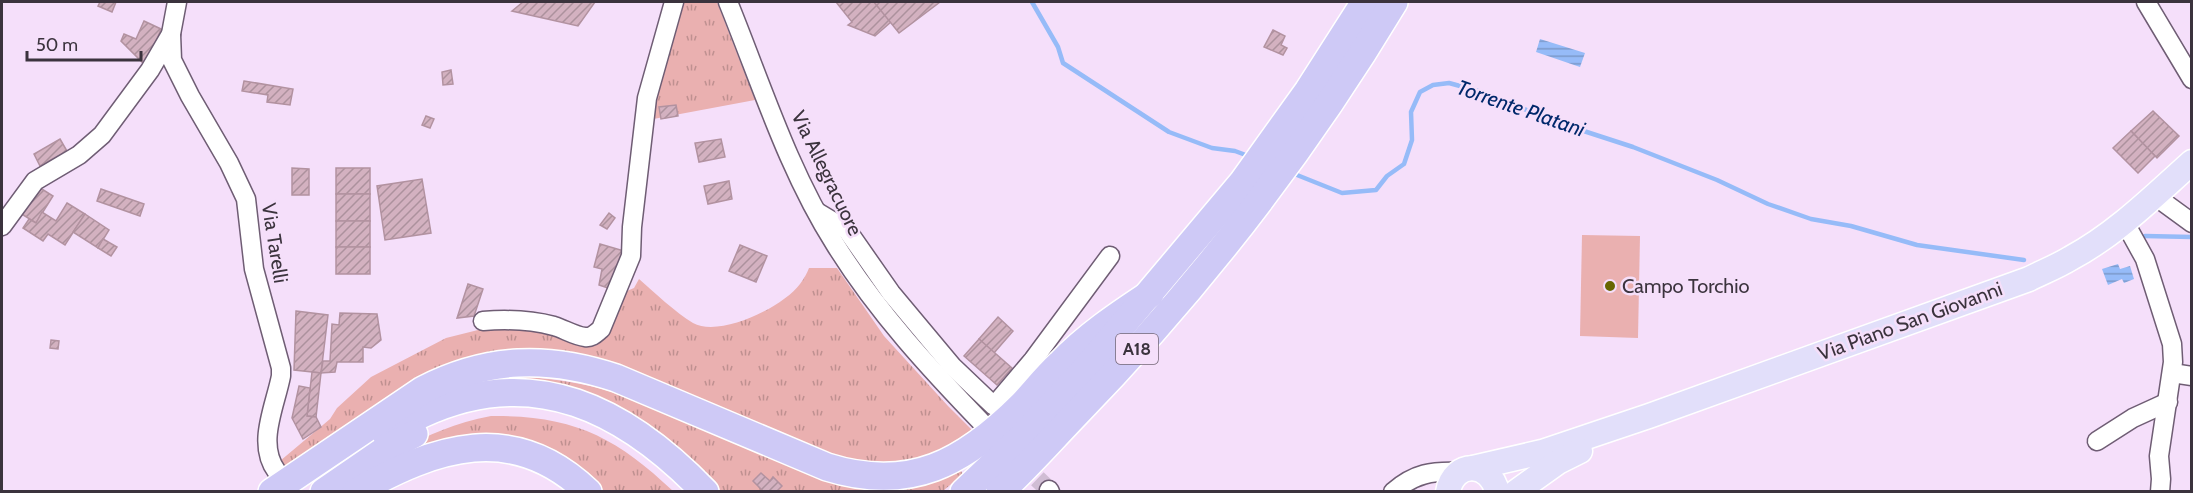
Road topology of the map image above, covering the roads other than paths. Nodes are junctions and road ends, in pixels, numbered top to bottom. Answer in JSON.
{"nodes":[{"id":1,"x":177,"y":2,"type":"edge"},
{"id":2,"x":674,"y":2,"type":"edge"},
{"id":3,"x":728,"y":2,"type":"edge"},
{"id":4,"x":1365,"y":2,"type":"edge"},
{"id":5,"x":1394,"y":2,"type":"edge"},
{"id":6,"x":2146,"y":2,"type":"edge"},
{"id":7,"x":171,"y":34,"type":"junction"},
{"id":8,"x":2192,"y":79,"type":"edge"},
{"id":9,"x":1279,"y":154,"type":"junction"},
{"id":10,"x":2192,"y":162,"type":"edge"},
{"id":11,"x":1252,"y":190,"type":"junction"},
{"id":12,"x":2155,"y":196,"type":"junction"},
{"id":13,"x":816,"y":211,"type":"junction"},
{"id":14,"x":2124,"y":221,"type":"junction"},
{"id":15,"x":2192,"y":223,"type":"edge"},
{"id":16,"x":2,"y":225,"type":"edge"},
{"id":17,"x":1110,"y":256,"type":"dead end"},
{"id":18,"x":1149,"y":294,"type":"junction"},
{"id":19,"x":483,"y":321,"type":"dead end"},
{"id":20,"x":1085,"y":341,"type":"junction"},
{"id":21,"x":2172,"y":373,"type":"junction"},
{"id":22,"x":2192,"y":376,"type":"edge"},
{"id":23,"x":1095,"y":395,"type":"junction"},
{"id":24,"x":2168,"y":402,"type":"junction"},
{"id":25,"x":1649,"y":416,"type":"junction"},
{"id":26,"x":986,"y":427,"type":"dead end"},
{"id":27,"x":2097,"y":441,"type":"dead end"},
{"id":28,"x":339,"y":460,"type":"junction"},
{"id":29,"x":1460,"y":477,"type":"edge"},
{"id":30,"x":274,"y":482,"type":"edge"},
{"id":31,"x":2164,"y":487,"type":"edge"},
{"id":32,"x":300,"y":492,"type":"edge"},
{"id":33,"x":324,"y":492,"type":"edge"},
{"id":34,"x":356,"y":492,"type":"edge"},
{"id":35,"x":588,"y":492,"type":"edge"},
{"id":36,"x":685,"y":492,"type":"edge"},
{"id":37,"x":705,"y":492,"type":"edge"},
{"id":38,"x":964,"y":492,"type":"edge"},
{"id":39,"x":1000,"y":492,"type":"edge"},
{"id":40,"x":1013,"y":492,"type":"edge"},
{"id":41,"x":1394,"y":492,"type":"edge"},
{"id":42,"x":1497,"y":492,"type":"edge"},
{"id":43,"x":1516,"y":492,"type":"edge"}],
"edges":[{"from":1,"to":7,"type":"street"},
{"from":2,"to":19,"type":"street"},
{"from":3,"to":13,"type":"street","name":"Via Allegracuore"},
{"from":4,"to":9,"type":"highway","number":"A18"},
{"from":5,"to":9,"type":"highway","number":"A18"},
{"from":6,"to":8,"type":"street"},
{"from":7,"to":16,"type":"street"},
{"from":7,"to":30,"type":"street","name":"Via Tarelli"},
{"from":9,"to":11,"type":"highway","number":"A18"},
{"from":10,"to":12,"type":"main road","name":"Via Piano San Giovanni"},
{"from":11,"to":18,"type":"highway","number":"A18"},
{"from":11,"to":23,"type":"highway","number":"A18"},
{"from":12,"to":14,"type":"main road","name":"Via Piano San Giovanni"},
{"from":12,"to":15,"type":"street"},
{"from":13,"to":17,"type":"street"},
{"from":13,"to":26,"type":"street","name":"Via Allegracuore"},
{"from":14,"to":21,"type":"street"},
{"from":14,"to":25,"type":"main road","name":"Via Piano San Giovanni"},
{"from":18,"to":20,"type":"highway"},
{"from":18,"to":38,"type":"highway","number":"A18"},
{"from":20,"to":28,"type":"highway"},
{"from":20,"to":30,"type":"highway"},
{"from":21,"to":22,"type":"street"},
{"from":21,"to":24,"type":"street"},
{"from":23,"to":39,"type":"highway","number":"A18"},
{"from":23,"to":40,"type":"highway"},
{"from":24,"to":27,"type":"street"},
{"from":24,"to":31,"type":"street"},
{"from":25,"to":29,"type":"main road"},
{"from":25,"to":43,"type":"main road"},
{"from":28,"to":32,"type":"highway"},
{"from":28,"to":37,"type":"highway"},
{"from":29,"to":41,"type":"street"},
{"from":29,"to":42,"type":"main road"},
{"from":33,"to":36,"type":"highway"},
{"from":34,"to":35,"type":"highway"}]}
